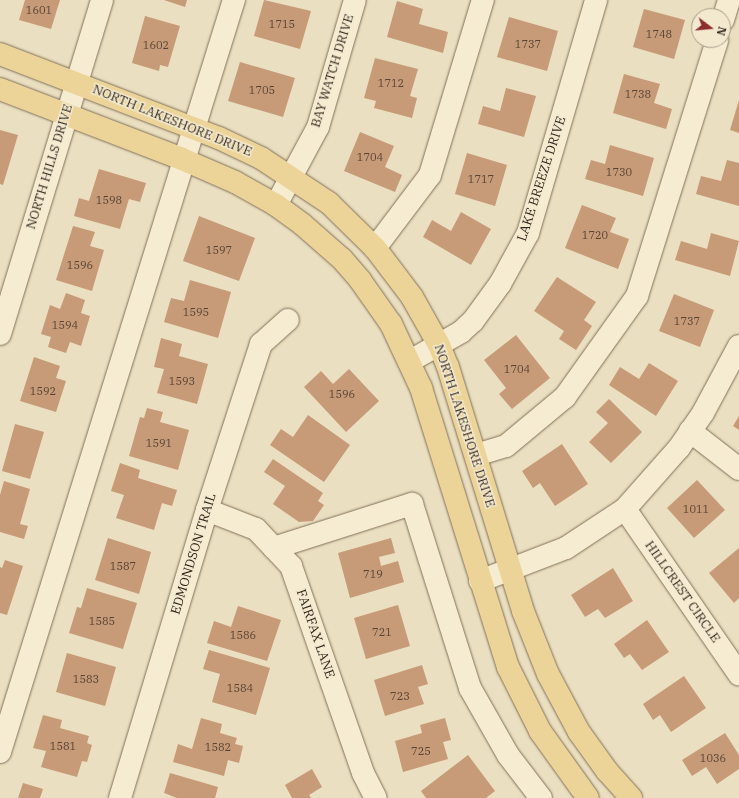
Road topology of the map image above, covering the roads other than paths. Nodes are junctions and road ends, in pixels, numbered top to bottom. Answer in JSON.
{"nodes":[{"id":1,"x":102,"y":0,"type":"edge"},
{"id":2,"x":234,"y":0,"type":"edge"},
{"id":3,"x":354,"y":0,"type":"edge"},
{"id":4,"x":483,"y":0,"type":"edge"},
{"id":5,"x":596,"y":0,"type":"edge"},
{"id":6,"x":714,"y":48,"type":"edge"},
{"id":7,"x":0,"y":54,"type":"edge"},
{"id":8,"x":76,"y":82,"type":"junction"},
{"id":9,"x":0,"y":89,"type":"edge"},
{"id":10,"x":66,"y":114,"type":"junction"},
{"id":11,"x":194,"y":128,"type":"junction"},
{"id":12,"x":182,"y":159,"type":"junction"},
{"id":13,"x":293,"y":177,"type":"junction"},
{"id":14,"x":276,"y":205,"type":"junction"},
{"id":15,"x":375,"y":248,"type":"junction"},
{"id":16,"x":288,"y":320,"type":"dead end"},
{"id":17,"x":0,"y":334,"type":"edge"},
{"id":18,"x":439,"y":345,"type":"junction"},
{"id":19,"x":739,"y":346,"type":"edge"},
{"id":20,"x":410,"y":361,"type":"junction"},
{"id":21,"x":690,"y":431,"type":"junction"},
{"id":22,"x":476,"y":456,"type":"junction"},
{"id":23,"x":739,"y":468,"type":"edge"},
{"id":24,"x":624,"y":509,"type":"junction"},
{"id":25,"x":207,"y":510,"type":"junction"},
{"id":26,"x":274,"y":548,"type":"junction"},
{"id":27,"x":511,"y":571,"type":"junction"},
{"id":28,"x":480,"y":581,"type":"junction"},
{"id":29,"x":739,"y":674,"type":"edge"},
{"id":30,"x":0,"y":752,"type":"edge"},
{"id":31,"x":120,"y":798,"type":"edge"},
{"id":32,"x":376,"y":798,"type":"edge"},
{"id":33,"x":541,"y":798,"type":"edge"},
{"id":34,"x":588,"y":798,"type":"edge"},
{"id":35,"x":632,"y":798,"type":"edge"}],
"edges":[{"from":1,"to":8,"type":"street","name":"NORTH HILLS DRIVE"},
{"from":2,"to":11,"type":"street"},
{"from":3,"to":13,"type":"street","name":"BAY WATCH DRIVE"},
{"from":4,"to":15,"type":"street"},
{"from":5,"to":18,"type":"street","name":"LAKE BREEZE DRIVE"},
{"from":6,"to":22,"type":"street"},
{"from":7,"to":8,"type":"main road","name":"NORTH LAKESHORE DRIVE"},
{"from":8,"to":10,"type":"street","name":"NORTH HILLS DRIVE"},
{"from":8,"to":11,"type":"main road","name":"NORTH LAKESHORE DRIVE"},
{"from":9,"to":10,"type":"main road"},
{"from":10,"to":12,"type":"main road"},
{"from":10,"to":17,"type":"street","name":"NORTH HILLS DRIVE"},
{"from":11,"to":12,"type":"street"},
{"from":11,"to":13,"type":"main road","name":"NORTH LAKESHORE DRIVE"},
{"from":12,"to":14,"type":"main road"},
{"from":12,"to":30,"type":"street"},
{"from":13,"to":14,"type":"street","name":"BAY WATCH DRIVE"},
{"from":13,"to":15,"type":"main road","name":"NORTH LAKESHORE DRIVE"},
{"from":14,"to":20,"type":"main road"},
{"from":15,"to":18,"type":"main road","name":"NORTH LAKESHORE DRIVE"},
{"from":16,"to":25,"type":"street","name":"EDMONDSON TRAIL"},
{"from":18,"to":20,"type":"street","name":"LAKE BREEZE DRIVE"},
{"from":18,"to":22,"type":"main road","name":"NORTH LAKESHORE DRIVE"},
{"from":19,"to":21,"type":"street"},
{"from":20,"to":28,"type":"main road"},
{"from":21,"to":23,"type":"street"},
{"from":21,"to":24,"type":"street"},
{"from":22,"to":27,"type":"main road","name":"NORTH LAKESHORE DRIVE"},
{"from":24,"to":27,"type":"street"},
{"from":24,"to":29,"type":"street","name":"HILLCREST CIRCLE"},
{"from":25,"to":26,"type":"street","name":"FAIRFAX LANE"},
{"from":25,"to":31,"type":"street","name":"EDMONDSON TRAIL"},
{"from":26,"to":32,"type":"street","name":"FAIRFAX LANE"},
{"from":26,"to":33,"type":"street"},
{"from":27,"to":28,"type":"street"},
{"from":27,"to":35,"type":"main road","name":"NORTH LAKESHORE DRIVE"},
{"from":28,"to":34,"type":"main road"}]}
